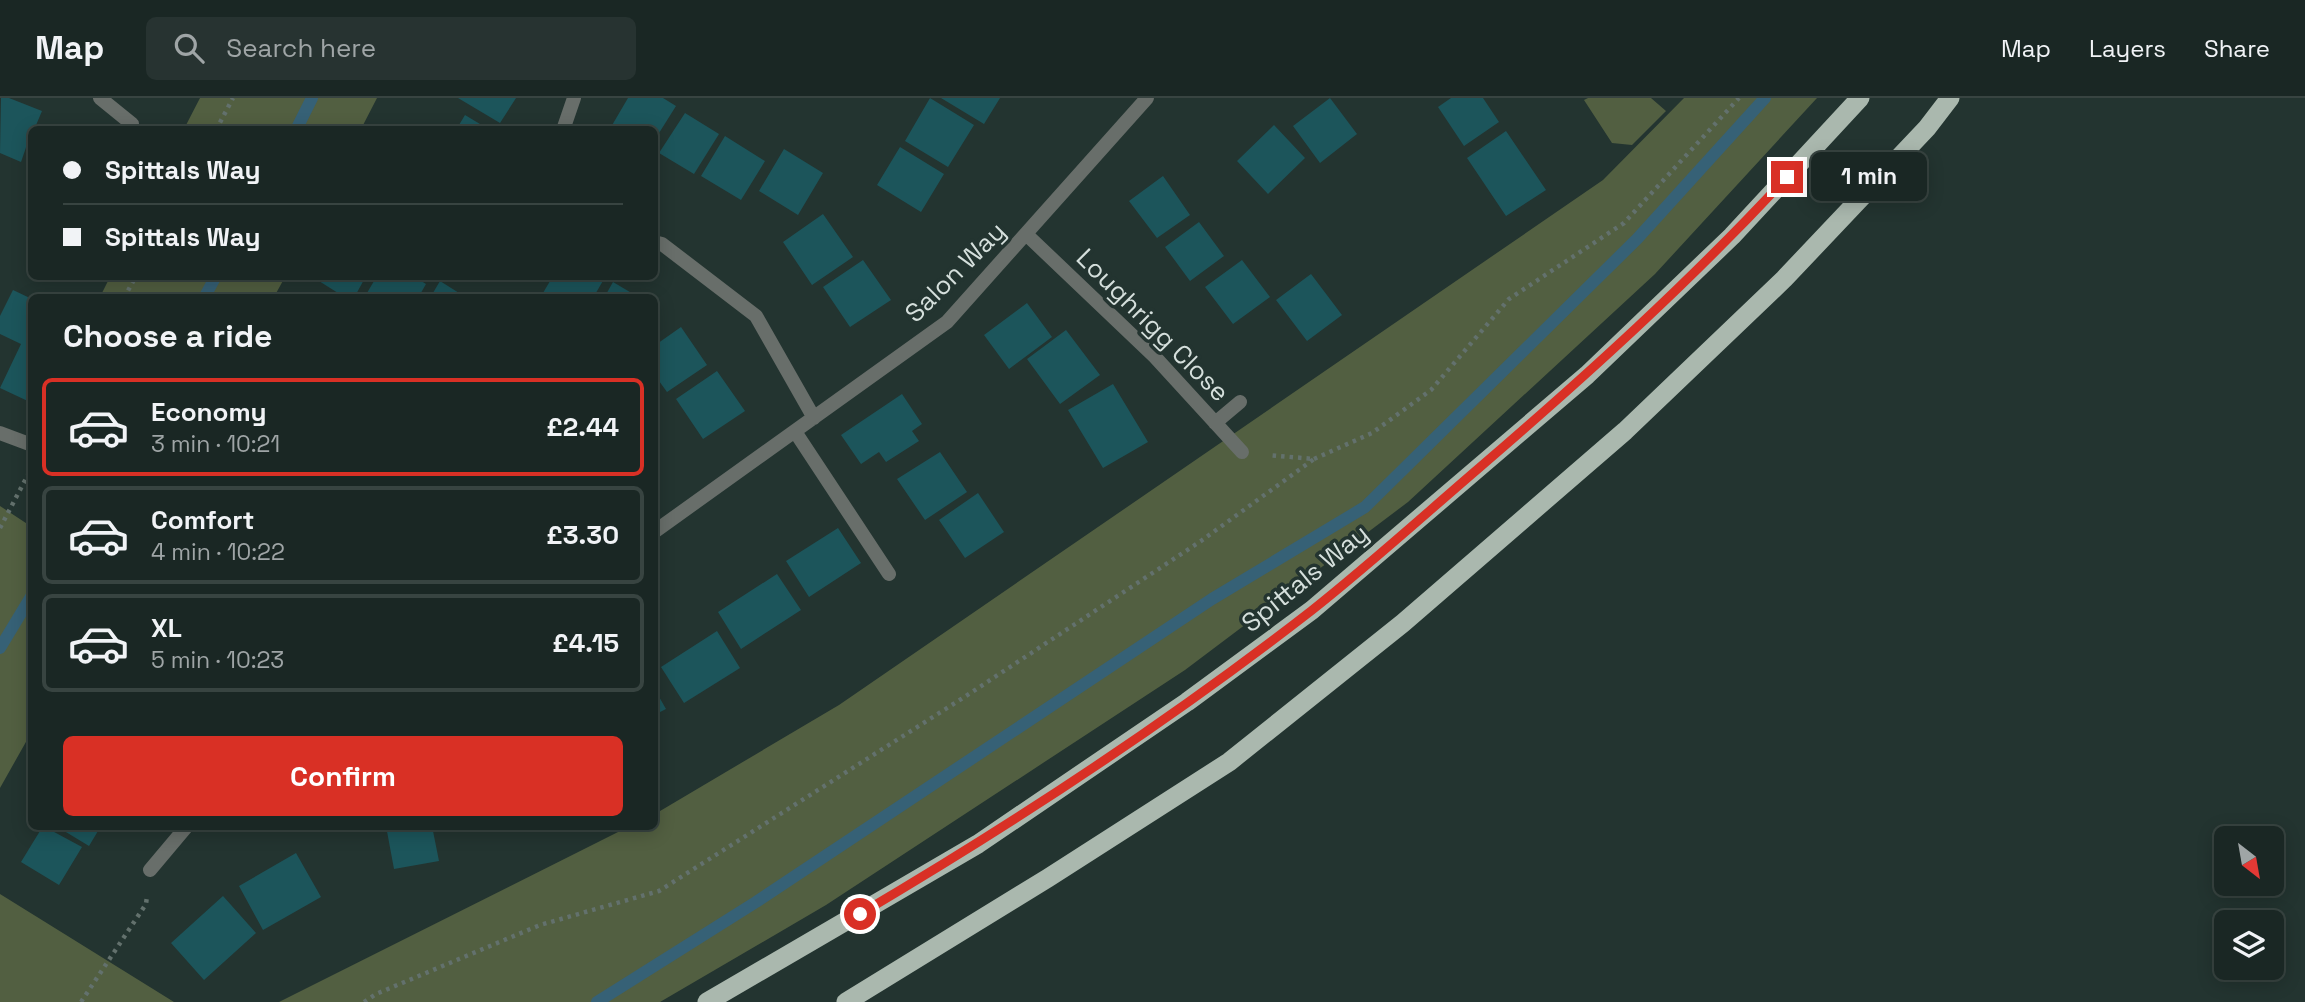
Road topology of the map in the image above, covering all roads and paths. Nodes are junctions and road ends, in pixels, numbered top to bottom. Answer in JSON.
{"nodes":[{"id":1,"x":100,"y":98,"type":"edge"},
{"id":2,"x":233,"y":98,"type":"edge"},
{"id":3,"x":574,"y":98,"type":"edge"},
{"id":4,"x":1147,"y":98,"type":"edge"},
{"id":5,"x":1739,"y":98,"type":"edge"},
{"id":6,"x":1860,"y":98,"type":"edge"},
{"id":7,"x":1950,"y":98,"type":"edge"},
{"id":8,"x":132,"y":124,"type":"dead end"},
{"id":9,"x":218,"y":126,"type":"edge"},
{"id":10,"x":564,"y":126,"type":"edge"},
{"id":11,"x":1027,"y":235,"type":"junction"},
{"id":12,"x":658,"y":243,"type":"edge"},
{"id":13,"x":1240,"y":402,"type":"dead end"},
{"id":14,"x":814,"y":418,"type":"junction"},
{"id":15,"x":1215,"y":423,"type":"junction"},
{"id":16,"x":0,"y":433,"type":"edge"},
{"id":17,"x":796,"y":433,"type":"junction"},
{"id":18,"x":28,"y":444,"type":"edge"},
{"id":19,"x":1242,"y":452,"type":"joint"},
{"id":20,"x":1314,"y":459,"type":"junction"},
{"id":21,"x":28,"y":476,"type":"edge"},
{"id":22,"x":0,"y":528,"type":"edge"},
{"id":23,"x":658,"y":530,"type":"edge"},
{"id":24,"x":889,"y":574,"type":"dead end"},
{"id":25,"x":184,"y":830,"type":"edge"},
{"id":26,"x":150,"y":870,"type":"joint"},
{"id":27,"x":81,"y":1002,"type":"edge"},
{"id":28,"x":364,"y":1002,"type":"edge"},
{"id":29,"x":707,"y":1002,"type":"edge"},
{"id":30,"x":846,"y":1002,"type":"edge"}],
"edges":[{"from":1,"to":8,"type":"street"},
{"from":2,"to":9,"type":"path"},
{"from":3,"to":10,"type":"street"},
{"from":4,"to":11,"type":"street","name":"Salon Way"},
{"from":5,"to":20,"type":"path"},
{"from":6,"to":29,"type":"highway","name":"Spittals Way"},
{"from":7,"to":30,"type":"highway"},
{"from":11,"to":14,"type":"street","name":"Salon Way"},
{"from":11,"to":15,"type":"street","name":"Loughrigg Close"},
{"from":12,"to":14,"type":"street"},
{"from":13,"to":15,"type":"street"},
{"from":14,"to":17,"type":"street","name":"Salon Way"},
{"from":15,"to":19,"type":"street","name":"Loughrigg Close"},
{"from":16,"to":18,"type":"street"},
{"from":17,"to":23,"type":"street","name":"Salon Way"},
{"from":17,"to":24,"type":"street"},
{"from":19,"to":20,"type":"path"},
{"from":20,"to":28,"type":"path"},
{"from":21,"to":22,"type":"path"},
{"from":25,"to":26,"type":"street"},
{"from":26,"to":27,"type":"path"}]}
